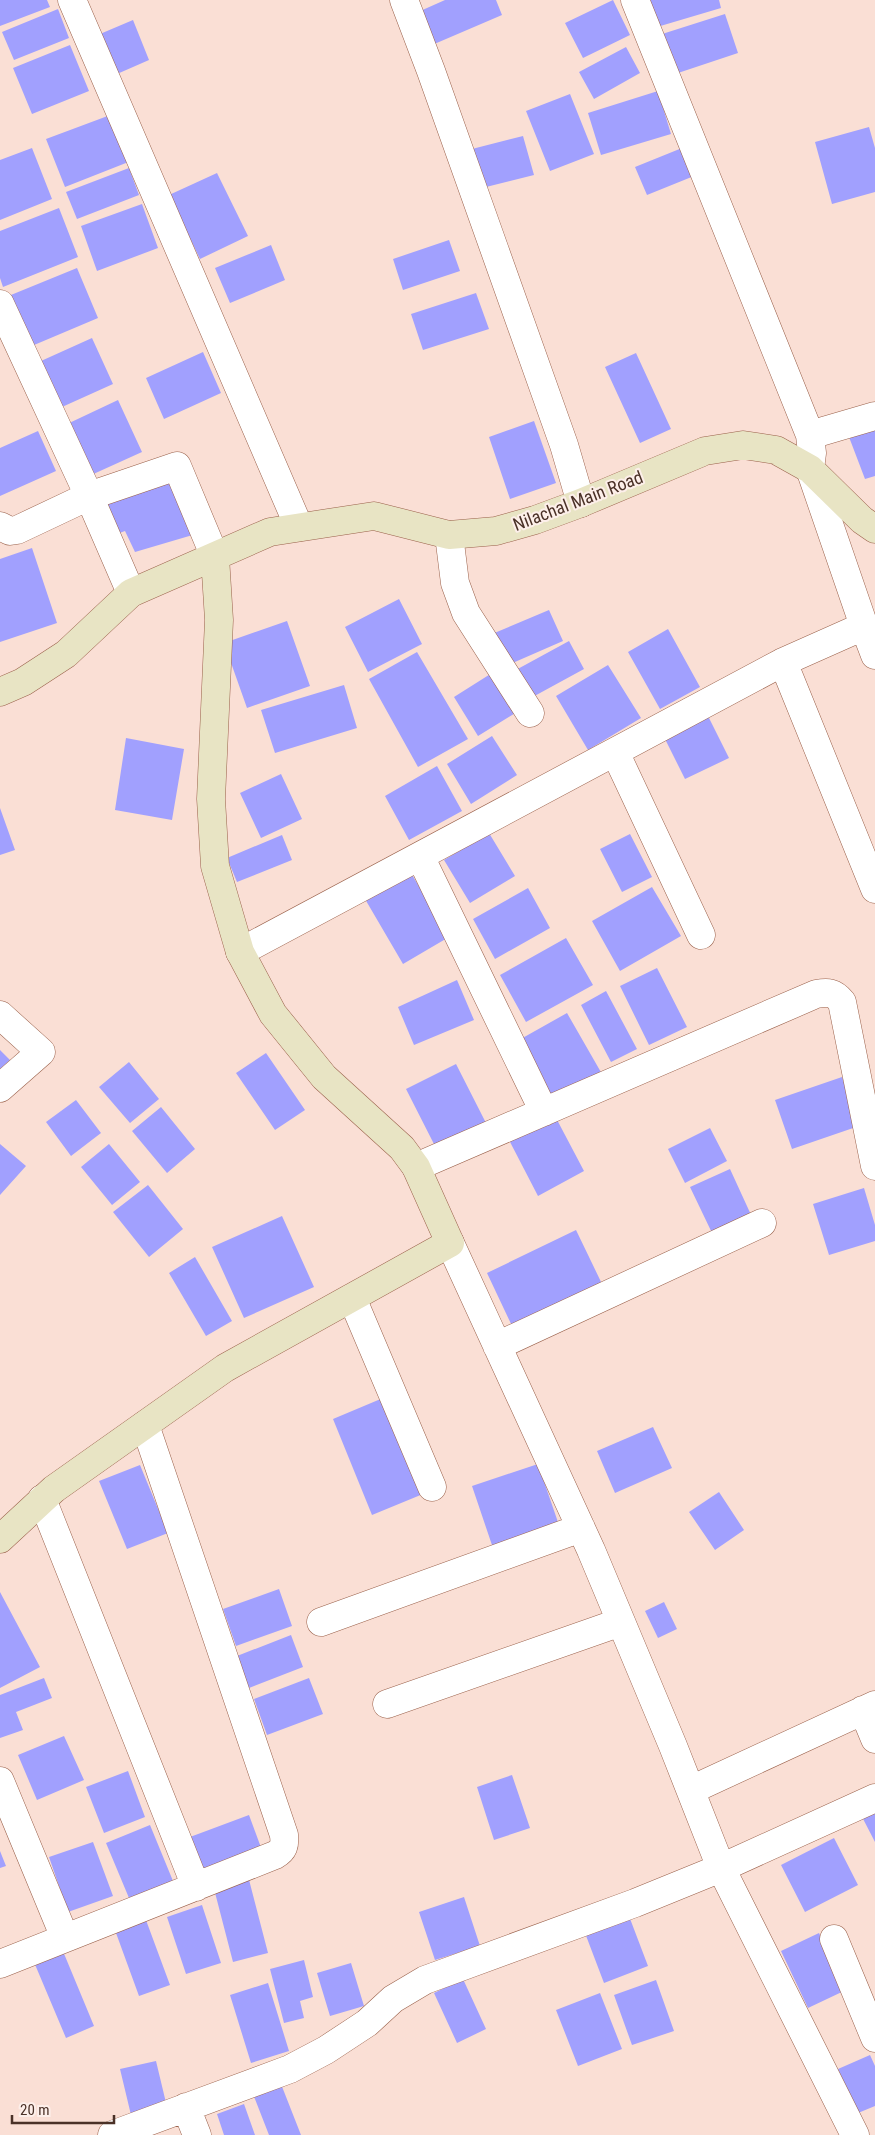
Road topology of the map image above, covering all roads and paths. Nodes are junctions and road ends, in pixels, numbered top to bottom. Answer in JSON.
{"nodes":[{"id":1,"x":72,"y":0,"type":"edge"},
{"id":2,"x":404,"y":0,"type":"edge"},
{"id":3,"x":635,"y":0,"type":"edge"},
{"id":4,"x":0,"y":304,"type":"edge"},
{"id":5,"x":875,"y":416,"type":"edge"},
{"id":6,"x":810,"y":435,"type":"junction"},
{"id":7,"x":810,"y":469,"type":"junction"},
{"id":8,"x":89,"y":496,"type":"junction"},
{"id":9,"x":581,"y":503,"type":"junction"},
{"id":10,"x":0,"y":526,"type":"edge"},
{"id":11,"x":299,"y":527,"type":"junction"},
{"id":12,"x":875,"y":529,"type":"edge"},
{"id":13,"x":449,"y":535,"type":"junction"},
{"id":14,"x":215,"y":557,"type":"junction"},
{"id":15,"x":131,"y":593,"type":"junction"},
{"id":16,"x":864,"y":626,"type":"junction"},
{"id":17,"x":875,"y":656,"type":"edge"},
{"id":18,"x":783,"y":662,"type":"junction"},
{"id":19,"x":0,"y":692,"type":"edge"},
{"id":20,"x":530,"y":713,"type":"dead end"},
{"id":21,"x":615,"y":752,"type":"junction"},
{"id":22,"x":420,"y":856,"type":"junction"},
{"id":23,"x":875,"y":889,"type":"edge"},
{"id":24,"x":701,"y":935,"type":"dead end"},
{"id":25,"x":240,"y":952,"type":"junction"},
{"id":26,"x":0,"y":1014,"type":"edge"},
{"id":27,"x":0,"y":1088,"type":"edge"},
{"id":28,"x":544,"y":1112,"type":"junction"},
{"id":29,"x":875,"y":1166,"type":"edge"},
{"id":30,"x":416,"y":1168,"type":"junction"},
{"id":31,"x":762,"y":1223,"type":"dead end"},
{"id":32,"x":450,"y":1243,"type":"junction"},
{"id":33,"x":352,"y":1298,"type":"junction"},
{"id":34,"x":497,"y":1346,"type":"junction"},
{"id":35,"x":145,"y":1425,"type":"junction"},
{"id":36,"x":432,"y":1487,"type":"dead end"},
{"id":37,"x":42,"y":1499,"type":"junction"},
{"id":38,"x":581,"y":1528,"type":"junction"},
{"id":39,"x":0,"y":1539,"type":"edge"},
{"id":40,"x":321,"y":1622,"type":"dead end"},
{"id":41,"x":622,"y":1622,"type":"junction"},
{"id":42,"x":387,"y":1704,"type":"dead end"},
{"id":43,"x":869,"y":1707,"type":"edge"},
{"id":44,"x":875,"y":1739,"type":"edge"},
{"id":45,"x":0,"y":1781,"type":"edge"},
{"id":46,"x":691,"y":1790,"type":"junction"},
{"id":47,"x":875,"y":1798,"type":"edge"},
{"id":48,"x":721,"y":1868,"type":"junction"},
{"id":49,"x":196,"y":1887,"type":"junction"},
{"id":50,"x":65,"y":1938,"type":"junction"},
{"id":51,"x":834,"y":1939,"type":"dead end"},
{"id":52,"x":0,"y":1964,"type":"edge"},
{"id":53,"x":875,"y":2038,"type":"edge"},
{"id":54,"x":186,"y":2107,"type":"junction"},
{"id":55,"x":112,"y":2135,"type":"edge"},
{"id":56,"x":197,"y":2135,"type":"edge"},
{"id":57,"x":855,"y":2135,"type":"edge"}],
"edges":[{"from":1,"to":11,"type":"street"},
{"from":2,"to":9,"type":"street"},
{"from":3,"to":6,"type":"street"},
{"from":4,"to":8,"type":"street"},
{"from":5,"to":6,"type":"street"},
{"from":6,"to":7,"type":"street"},
{"from":7,"to":9,"type":"street","name":"Nilachal Main Road"},
{"from":7,"to":12,"type":"street","name":"Nilachal Main Road"},
{"from":7,"to":16,"type":"street"},
{"from":8,"to":10,"type":"street"},
{"from":8,"to":14,"type":"street"},
{"from":8,"to":15,"type":"street"},
{"from":9,"to":13,"type":"street","name":"Nilachal Main Road"},
{"from":11,"to":13,"type":"street","name":"Nilachal Main Road"},
{"from":11,"to":14,"type":"street","name":"Nilachal Main Road"},
{"from":13,"to":20,"type":"street"},
{"from":14,"to":15,"type":"street","name":"Nilachal Main Road"},
{"from":14,"to":25,"type":"street"},
{"from":15,"to":19,"type":"street","name":"Nilachal Main Road"},
{"from":16,"to":17,"type":"street"},
{"from":16,"to":18,"type":"street"},
{"from":18,"to":21,"type":"street"},
{"from":18,"to":23,"type":"street"},
{"from":21,"to":22,"type":"street"},
{"from":21,"to":24,"type":"street"},
{"from":22,"to":25,"type":"street"},
{"from":22,"to":28,"type":"street"},
{"from":25,"to":30,"type":"street"},
{"from":26,"to":27,"type":"street"},
{"from":28,"to":29,"type":"street"},
{"from":28,"to":30,"type":"street"},
{"from":30,"to":32,"type":"street"},
{"from":31,"to":34,"type":"street"},
{"from":32,"to":33,"type":"street"},
{"from":32,"to":34,"type":"street"},
{"from":33,"to":35,"type":"street"},
{"from":33,"to":36,"type":"street"},
{"from":34,"to":38,"type":"street"},
{"from":35,"to":37,"type":"street"},
{"from":35,"to":49,"type":"street"},
{"from":37,"to":39,"type":"street"},
{"from":37,"to":49,"type":"street"},
{"from":38,"to":40,"type":"street"},
{"from":38,"to":41,"type":"street"},
{"from":41,"to":42,"type":"street"},
{"from":41,"to":46,"type":"street"},
{"from":43,"to":44,"type":"street"},
{"from":43,"to":46,"type":"street"},
{"from":45,"to":50,"type":"street"},
{"from":46,"to":48,"type":"street"},
{"from":47,"to":48,"type":"street"},
{"from":48,"to":54,"type":"street"},
{"from":48,"to":57,"type":"street"},
{"from":49,"to":50,"type":"street"},
{"from":50,"to":52,"type":"street"},
{"from":51,"to":53,"type":"street"},
{"from":54,"to":55,"type":"street"},
{"from":54,"to":56,"type":"street"}]}
